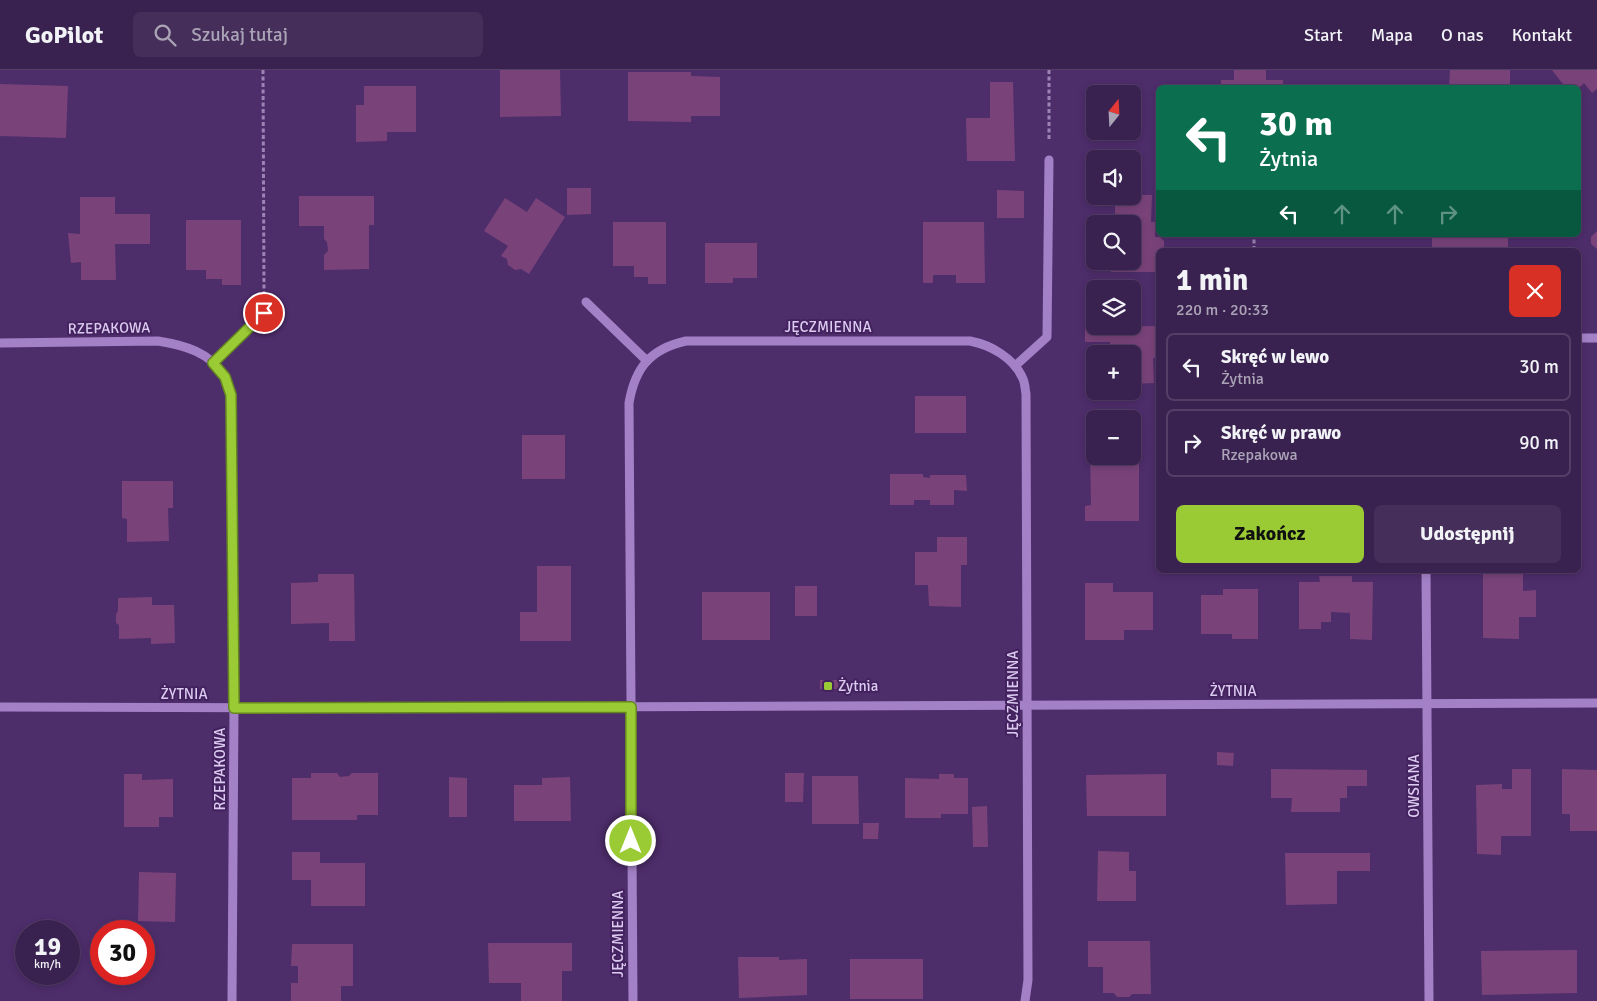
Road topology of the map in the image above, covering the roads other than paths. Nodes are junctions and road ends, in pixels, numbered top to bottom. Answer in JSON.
{"nodes":[{"id":1,"x":1050,"y":160,"type":"road end"},
{"id":2,"x":586,"y":302,"type":"dead end"},
{"id":3,"x":264,"y":313,"type":"road end"},
{"id":4,"x":1581,"y":338,"type":"edge"},
{"id":5,"x":1597,"y":338,"type":"edge"},
{"id":6,"x":0,"y":343,"type":"edge"},
{"id":7,"x":647,"y":361,"type":"junction"},
{"id":8,"x":213,"y":363,"type":"junction"},
{"id":9,"x":1015,"y":366,"type":"junction"},
{"id":10,"x":1426,"y":573,"type":"edge"},
{"id":11,"x":1597,"y":703,"type":"edge"},
{"id":12,"x":1427,"y":704,"type":"junction"},
{"id":13,"x":1026,"y":706,"type":"junction"},
{"id":14,"x":0,"y":707,"type":"edge"},
{"id":15,"x":631,"y":707,"type":"junction"},
{"id":16,"x":234,"y":708,"type":"junction"},
{"id":17,"x":232,"y":1001,"type":"edge"},
{"id":18,"x":633,"y":1001,"type":"edge"},
{"id":19,"x":1025,"y":1001,"type":"edge"},
{"id":20,"x":1428,"y":1001,"type":"edge"}],
"edges":[{"from":1,"to":9,"type":"street"},
{"from":2,"to":7,"type":"street"},
{"from":3,"to":8,"type":"street"},
{"from":4,"to":5,"type":"street"},
{"from":6,"to":8,"type":"street","name":"RZEPAKOWA"},
{"from":7,"to":9,"type":"street","name":"JĘCZMIENNA"},
{"from":7,"to":15,"type":"street","name":"JĘCZMIENNA"},
{"from":8,"to":16,"type":"street","name":"RZEPAKOWA"},
{"from":9,"to":13,"type":"street","name":"JĘCZMIENNA"},
{"from":10,"to":12,"type":"street","name":"OWSIANA"},
{"from":11,"to":12,"type":"street","name":"ŻYTNIA"},
{"from":12,"to":13,"type":"street","name":"ŻYTNIA"},
{"from":12,"to":20,"type":"street","name":"OWSIANA"},
{"from":13,"to":15,"type":"street","name":"ŻYTNIA"},
{"from":13,"to":19,"type":"street","name":"JĘCZMIENNA"},
{"from":14,"to":16,"type":"street","name":"ŻYTNIA"},
{"from":15,"to":16,"type":"street","name":"ŻYTNIA"},
{"from":15,"to":18,"type":"street","name":"JĘCZMIENNA"},
{"from":16,"to":17,"type":"street","name":"RZEPAKOWA"}]}
